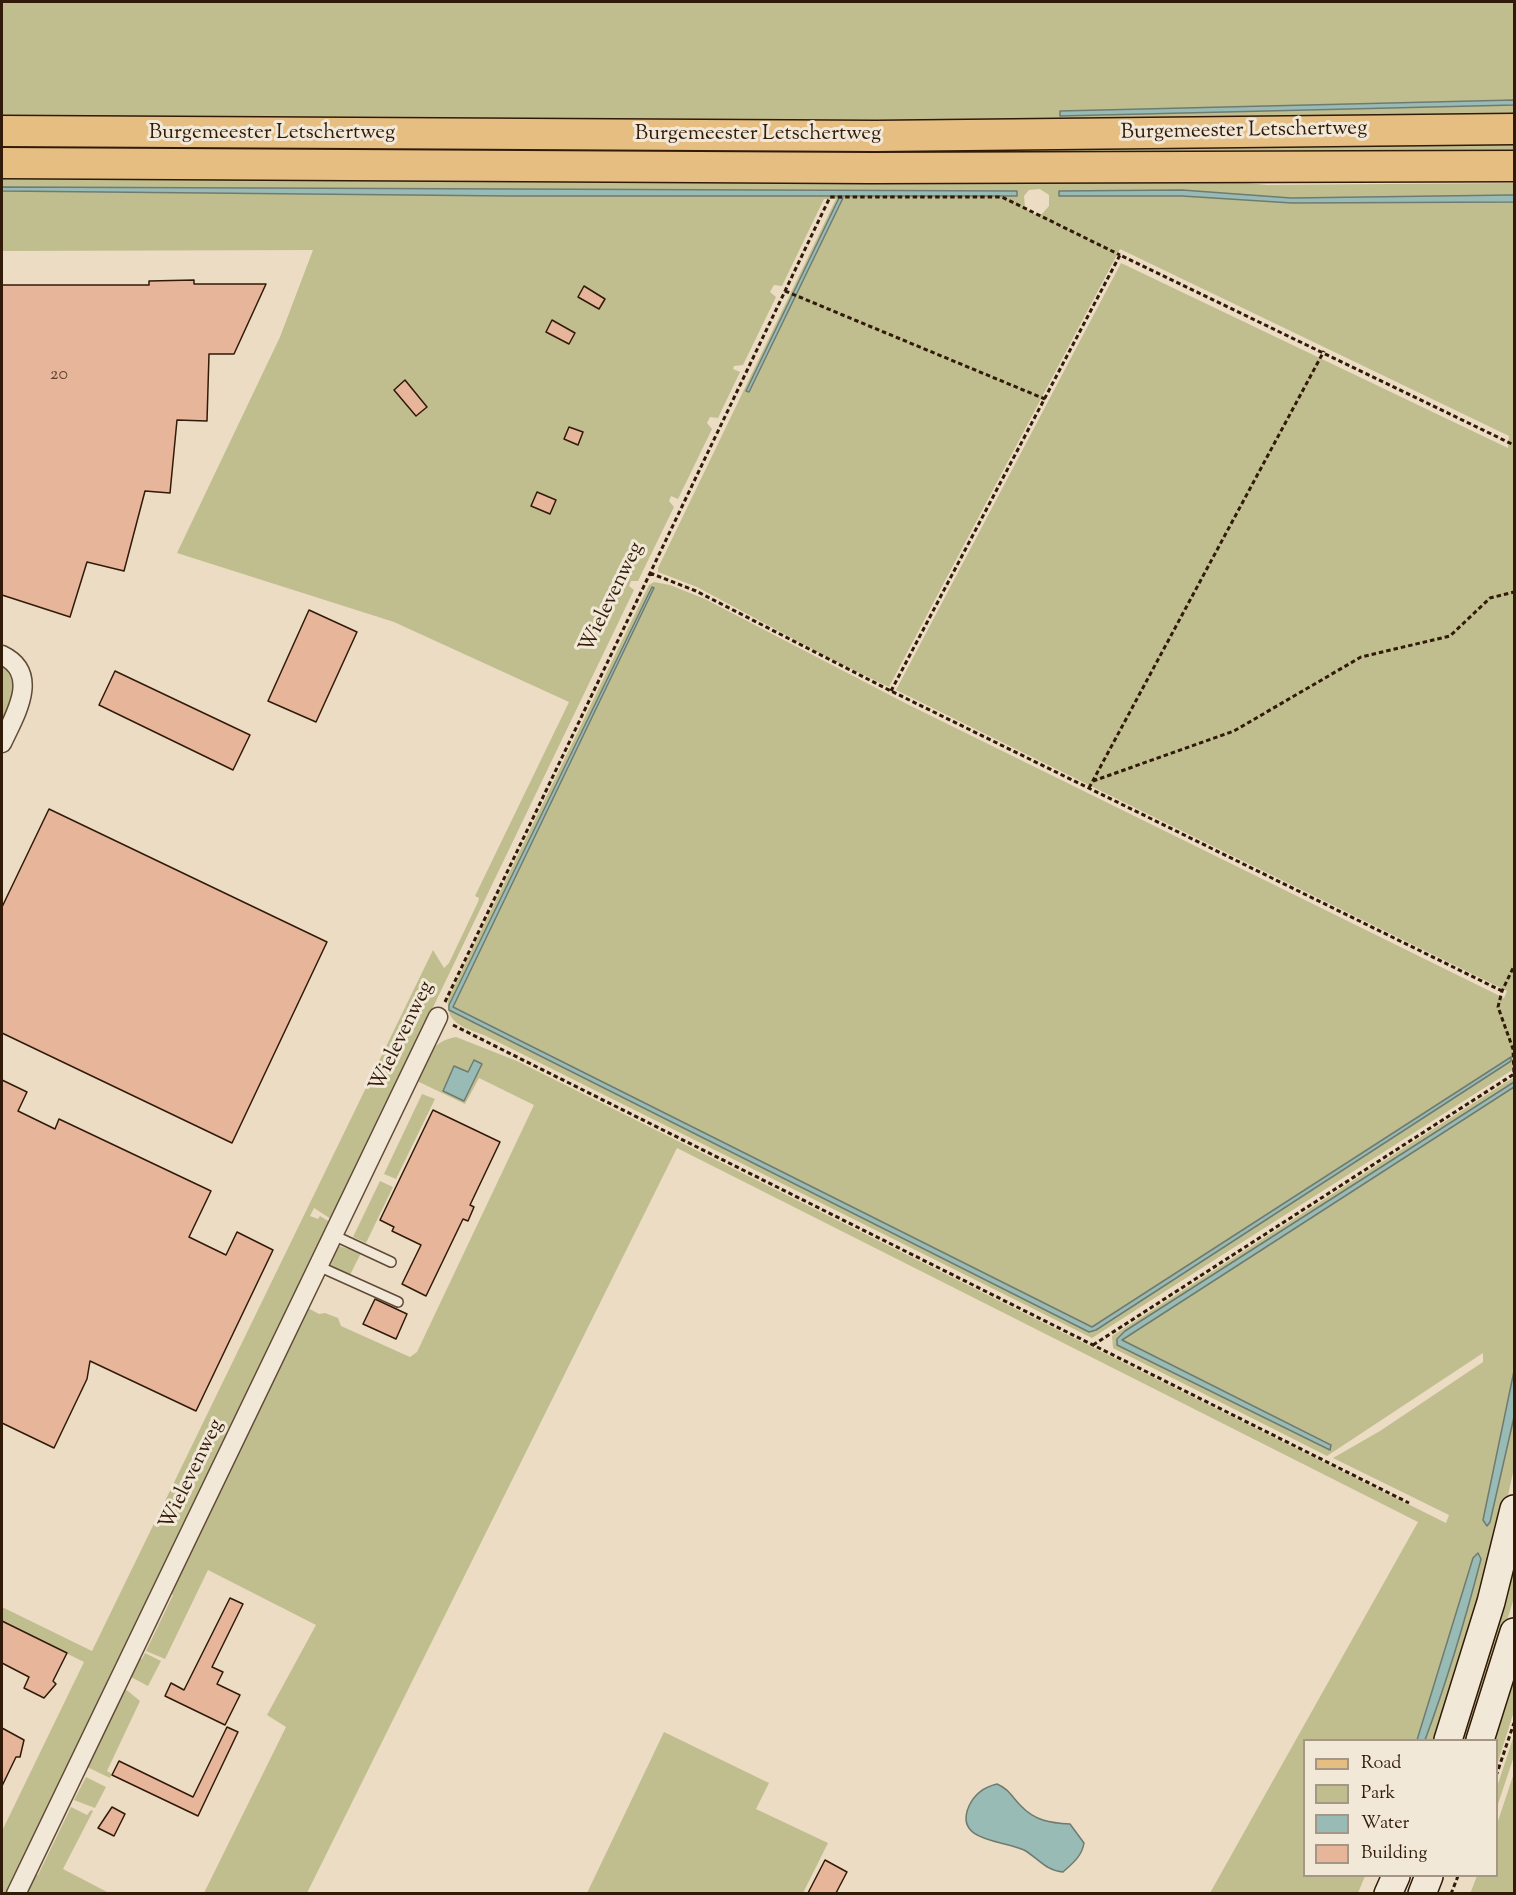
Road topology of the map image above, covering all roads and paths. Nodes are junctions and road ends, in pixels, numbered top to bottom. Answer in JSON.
{"nodes":[{"id":1,"x":1515,"y":129,"type":"edge"},
{"id":2,"x":2,"y":131,"type":"edge"},
{"id":3,"x":2,"y":163,"type":"edge"},
{"id":4,"x":1515,"y":166,"type":"edge"},
{"id":5,"x":1120,"y":255,"type":"junction"},
{"id":6,"x":785,"y":291,"type":"junction"},
{"id":7,"x":1324,"y":351,"type":"junction"},
{"id":8,"x":1045,"y":399,"type":"junction"},
{"id":9,"x":1515,"y":445,"type":"edge"},
{"id":10,"x":650,"y":573,"type":"junction"},
{"id":11,"x":1515,"y":592,"type":"edge"},
{"id":12,"x":2,"y":655,"type":"edge"},
{"id":13,"x":891,"y":691,"type":"junction"},
{"id":14,"x":2,"y":743,"type":"edge"},
{"id":15,"x":1093,"y":781,"type":"junction"},
{"id":16,"x":1089,"y":788,"type":"junction"},
{"id":17,"x":1515,"y":966,"type":"edge"},
{"id":18,"x":1502,"y":992,"type":"junction"},
{"id":19,"x":438,"y":1017,"type":"junction"},
{"id":20,"x":333,"y":1235,"type":"junction"},
{"id":21,"x":391,"y":1262,"type":"dead end"},
{"id":22,"x":318,"y":1266,"type":"junction"},
{"id":23,"x":398,"y":1302,"type":"dead end"},
{"id":24,"x":1093,"y":1345,"type":"junction"},
{"id":25,"x":1409,"y":1503,"type":"dead end"},
{"id":26,"x":1515,"y":1509,"type":"edge"},
{"id":27,"x":1515,"y":1632,"type":"edge"},
{"id":28,"x":1515,"y":1723,"type":"edge"},
{"id":29,"x":1448,"y":1739,"type":"edge"},
{"id":30,"x":1480,"y":1739,"type":"edge"},
{"id":31,"x":1498,"y":1773,"type":"edge"},
{"id":32,"x":1395,"y":1877,"type":"edge"},
{"id":33,"x":1428,"y":1877,"type":"edge"},
{"id":34,"x":1457,"y":1877,"type":"edge"},
{"id":35,"x":16,"y":1893,"type":"edge"},
{"id":36,"x":1388,"y":1893,"type":"edge"},
{"id":37,"x":1422,"y":1893,"type":"edge"},
{"id":38,"x":1451,"y":1893,"type":"edge"}],
"edges":[{"from":1,"to":2,"type":"main road","name":"Burgemeester Letschertweg"},
{"from":3,"to":4,"type":"main road","name":"Burgemeester Letschertweg"},
{"from":5,"to":6,"type":"path","name":"Wielevenweg"},
{"from":5,"to":7,"type":"path"},
{"from":5,"to":8,"type":"path"},
{"from":6,"to":8,"type":"path"},
{"from":6,"to":10,"type":"path","name":"Wielevenweg"},
{"from":7,"to":9,"type":"path"},
{"from":7,"to":15,"type":"path"},
{"from":8,"to":13,"type":"path"},
{"from":10,"to":13,"type":"path"},
{"from":10,"to":19,"type":"path","name":"Wielevenweg"},
{"from":11,"to":15,"type":"path"},
{"from":12,"to":14,"type":"street"},
{"from":13,"to":16,"type":"path"},
{"from":15,"to":16,"type":"path"},
{"from":16,"to":18,"type":"path"},
{"from":17,"to":18,"type":"path"},
{"from":18,"to":24,"type":"path"},
{"from":19,"to":20,"type":"street","name":"Wielevenweg"},
{"from":19,"to":24,"type":"path"},
{"from":20,"to":21,"type":"lane"},
{"from":20,"to":22,"type":"street","name":"Wielevenweg"},
{"from":22,"to":23,"type":"lane"},
{"from":22,"to":35,"type":"street","name":"Wielevenweg"},
{"from":24,"to":25,"type":"path"},
{"from":26,"to":29,"type":"main road"},
{"from":27,"to":30,"type":"main road"},
{"from":28,"to":31,"type":"path"},
{"from":32,"to":36,"type":"main road"},
{"from":33,"to":37,"type":"main road"},
{"from":34,"to":38,"type":"path"}]}
